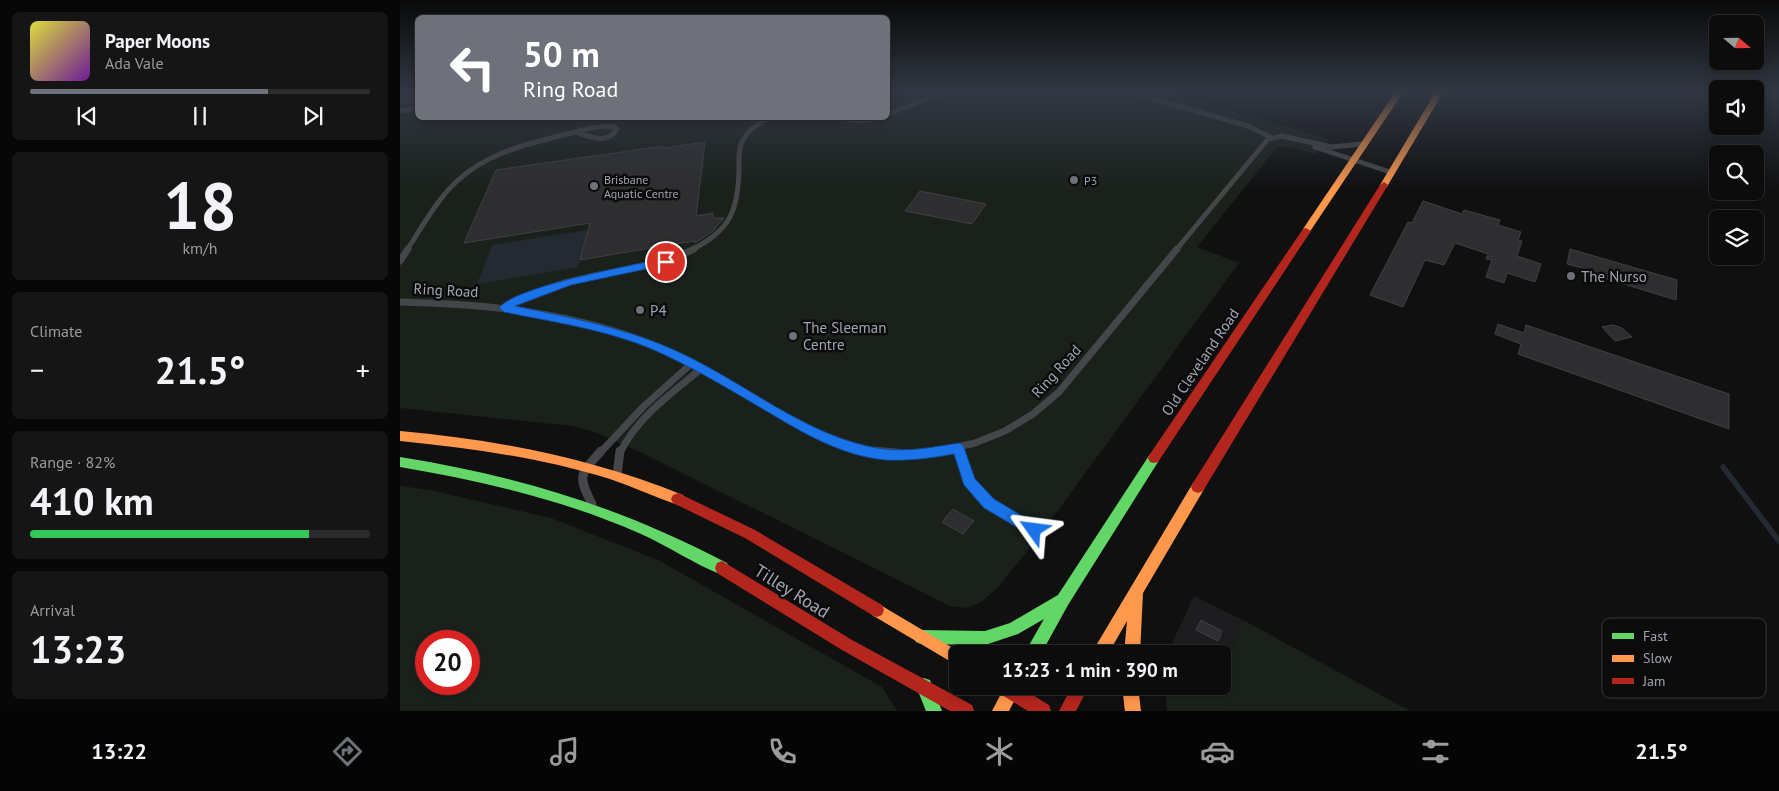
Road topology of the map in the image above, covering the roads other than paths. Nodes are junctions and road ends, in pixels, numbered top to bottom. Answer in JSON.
{"nodes":[{"id":1,"x":759,"y":124,"type":"edge"},
{"id":2,"x":1242,"y":124,"type":"edge"},
{"id":3,"x":1377,"y":124,"type":"edge"},
{"id":4,"x":1421,"y":124,"type":"edge"},
{"id":5,"x":576,"y":132,"type":"junction"},
{"id":6,"x":1270,"y":137,"type":"junction"},
{"id":7,"x":1308,"y":143,"type":"junction"},
{"id":8,"x":1364,"y":144,"type":"junction"},
{"id":9,"x":1353,"y":160,"type":"junction"},
{"id":10,"x":1392,"y":173,"type":"junction"},
{"id":11,"x":400,"y":261,"type":"edge"},
{"id":12,"x":400,"y":302,"type":"edge"},
{"id":13,"x":504,"y":308,"type":"junction"},
{"id":14,"x":692,"y":363,"type":"junction"},
{"id":15,"x":702,"y":368,"type":"junction"},
{"id":16,"x":400,"y":436,"type":"edge"},
{"id":17,"x":959,"y":448,"type":"junction"},
{"id":18,"x":400,"y":462,"type":"edge"},
{"id":19,"x":587,"y":467,"type":"junction"},
{"id":20,"x":616,"y":475,"type":"junction"},
{"id":21,"x":595,"y":510,"type":"junction"},
{"id":22,"x":1034,"y":530,"type":"dead end"},
{"id":23,"x":1136,"y":588,"type":"junction"},
{"id":24,"x":1063,"y":600,"type":"junction"},
{"id":25,"x":922,"y":637,"type":"junction"},
{"id":26,"x":1037,"y":645,"type":"edge"},
{"id":27,"x":1104,"y":645,"type":"edge"},
{"id":28,"x":1133,"y":645,"type":"edge"},
{"id":29,"x":949,"y":654,"type":"edge"},
{"id":30,"x":924,"y":686,"type":"junction"},
{"id":31,"x":1006,"y":695,"type":"edge"},
{"id":32,"x":1019,"y":695,"type":"edge"},
{"id":33,"x":1075,"y":695,"type":"edge"},
{"id":34,"x":1131,"y":695,"type":"edge"},
{"id":35,"x":934,"y":711,"type":"edge"},
{"id":36,"x":966,"y":711,"type":"edge"},
{"id":37,"x":1000,"y":711,"type":"edge"},
{"id":38,"x":1043,"y":711,"type":"edge"},
{"id":39,"x":1067,"y":711,"type":"edge"},
{"id":40,"x":1133,"y":711,"type":"edge"}],
"edges":[{"from":1,"to":13,"type":"lane"},
{"from":2,"to":6,"type":"lane"},
{"from":3,"to":8,"type":"main road","name":"Old Cleveland Road"},
{"from":4,"to":10,"type":"main road"},
{"from":5,"to":5,"type":"lane"},
{"from":5,"to":11,"type":"lane"},
{"from":6,"to":7,"type":"lane"},
{"from":6,"to":17,"type":"lane","name":"Ring Road"},
{"from":7,"to":8,"type":"lane"},
{"from":7,"to":9,"type":"lane"},
{"from":8,"to":9,"type":"main road","name":"Old Cleveland Road"},
{"from":9,"to":10,"type":"lane"},
{"from":9,"to":24,"type":"main road","name":"Old Cleveland Road"},
{"from":10,"to":23,"type":"main road"},
{"from":12,"to":13,"type":"lane","name":"Ring Road"},
{"from":13,"to":14,"type":"lane","name":"Ring Road"},
{"from":14,"to":15,"type":"lane","name":"Ring Road"},
{"from":14,"to":19,"type":"lane"},
{"from":15,"to":17,"type":"lane","name":"Ring Road"},
{"from":15,"to":20,"type":"lane"},
{"from":16,"to":19,"type":"main road","name":"Tilley Road"},
{"from":17,"to":22,"type":"lane"},
{"from":18,"to":21,"type":"main road","name":"Tilley Road"},
{"from":19,"to":20,"type":"main road","name":"Tilley Road"},
{"from":19,"to":21,"type":"lane"},
{"from":20,"to":25,"type":"main road","name":"Tilley Road"},
{"from":21,"to":30,"type":"main road","name":"Tilley Road"},
{"from":23,"to":27,"type":"main road"},
{"from":23,"to":28,"type":"main road"},
{"from":24,"to":25,"type":"main road"},
{"from":24,"to":26,"type":"main road","name":"Old Cleveland Road"},
{"from":25,"to":29,"type":"main road","name":"Tilley Road"},
{"from":30,"to":35,"type":"main road"},
{"from":30,"to":36,"type":"main road","name":"Tilley Road"},
{"from":31,"to":37,"type":"main road"},
{"from":32,"to":38,"type":"main road"},
{"from":33,"to":39,"type":"main road"},
{"from":34,"to":40,"type":"main road"}]}
